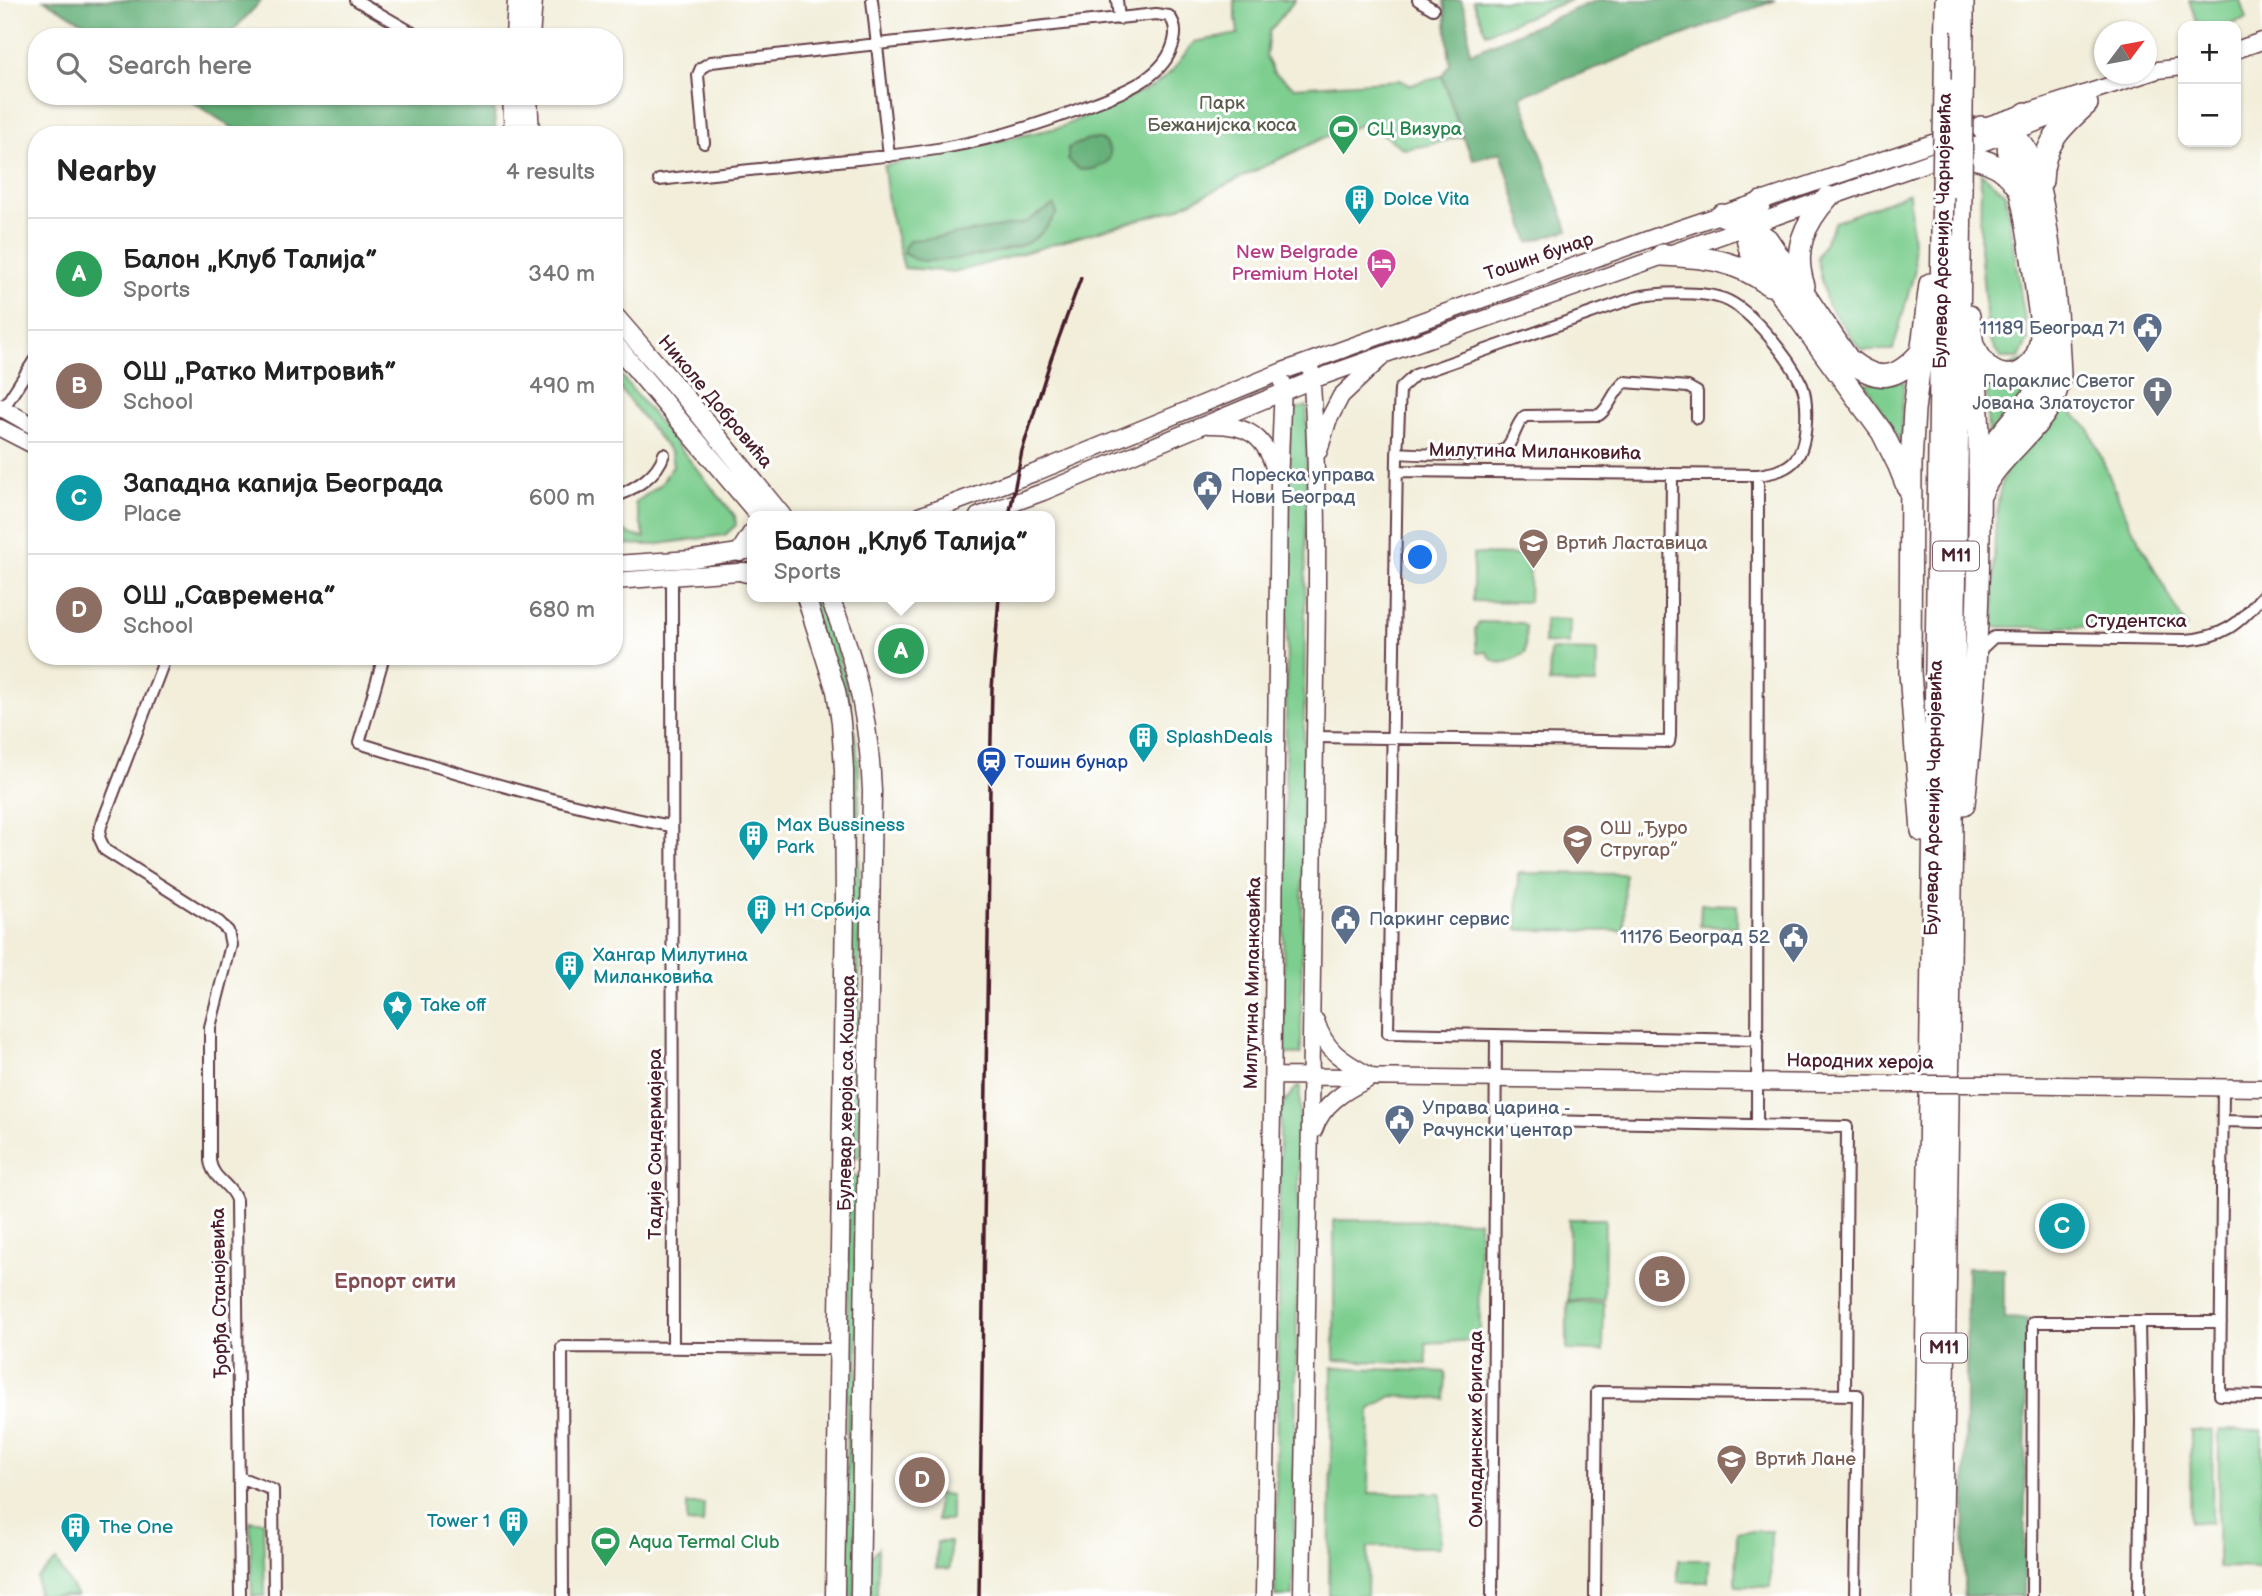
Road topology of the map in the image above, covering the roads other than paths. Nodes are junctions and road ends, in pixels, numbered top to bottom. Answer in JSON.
{"nodes":[{"id":1,"x":356,"y":0,"type":"edge"},
{"id":2,"x":517,"y":0,"type":"edge"},
{"id":3,"x":533,"y":0,"type":"edge"},
{"id":4,"x":872,"y":0,"type":"edge"},
{"id":5,"x":1117,"y":0,"type":"edge"},
{"id":6,"x":1418,"y":0,"type":"edge"},
{"id":7,"x":1946,"y":0,"type":"edge"},
{"id":8,"x":1963,"y":0,"type":"edge"},
{"id":9,"x":1433,"y":9,"type":"dead end"},
{"id":10,"x":1119,"y":19,"type":"junction"},
{"id":11,"x":404,"y":28,"type":"edge"},
{"id":12,"x":515,"y":28,"type":"edge"},
{"id":13,"x":531,"y":28,"type":"edge"},
{"id":14,"x":2262,"y":41,"type":"edge"},
{"id":15,"x":876,"y":43,"type":"junction"},
{"id":16,"x":2241,"y":48,"type":"edge"},
{"id":17,"x":2178,"y":68,"type":"edge"},
{"id":18,"x":2178,"y":71,"type":"edge"},
{"id":19,"x":2087,"y":104,"type":"junction"},
{"id":20,"x":512,"y":105,"type":"edge"},
{"id":21,"x":528,"y":105,"type":"edge"},
{"id":22,"x":2026,"y":113,"type":"junction"},
{"id":23,"x":514,"y":126,"type":"edge"},
{"id":24,"x":530,"y":126,"type":"edge"},
{"id":25,"x":1981,"y":127,"type":"junction"},
{"id":26,"x":2009,"y":132,"type":"junction"},
{"id":27,"x":704,"y":143,"type":"dead end"},
{"id":28,"x":1951,"y":154,"type":"junction"},
{"id":29,"x":889,"y":156,"type":"junction"},
{"id":30,"x":659,"y":180,"type":"dead end"},
{"id":31,"x":2020,"y":192,"type":"junction"},
{"id":32,"x":1828,"y":197,"type":"junction"},
{"id":33,"x":1760,"y":202,"type":"junction"},
{"id":34,"x":2042,"y":205,"type":"junction"},
{"id":35,"x":1722,"y":215,"type":"junction"},
{"id":36,"x":1748,"y":226,"type":"junction"},
{"id":37,"x":1951,"y":235,"type":"junction"},
{"id":38,"x":1662,"y":255,"type":"junction"},
{"id":39,"x":1777,"y":292,"type":"junction"},
{"id":40,"x":1808,"y":298,"type":"junction"},
{"id":41,"x":623,"y":326,"type":"edge"},
{"id":42,"x":1974,"y":346,"type":"junction"},
{"id":43,"x":2059,"y":346,"type":"junction"},
{"id":44,"x":1921,"y":352,"type":"junction"},
{"id":45,"x":1388,"y":353,"type":"junction"},
{"id":46,"x":623,"y":354,"type":"edge"},
{"id":47,"x":1311,"y":361,"type":"junction"},
{"id":48,"x":28,"y":370,"type":"edge"},
{"id":49,"x":1283,"y":371,"type":"junction"},
{"id":50,"x":1312,"y":380,"type":"junction"},
{"id":51,"x":1283,"y":391,"type":"junction"},
{"id":52,"x":1,"y":410,"type":"edge"},
{"id":53,"x":1697,"y":418,"type":"dead end"},
{"id":54,"x":28,"y":424,"type":"edge"},
{"id":55,"x":1203,"y":425,"type":"junction"},
{"id":56,"x":0,"y":428,"type":"edge"},
{"id":57,"x":28,"y":442,"type":"edge"},
{"id":58,"x":1397,"y":453,"type":"junction"},
{"id":59,"x":664,"y":454,"type":"dead end"},
{"id":60,"x":1315,"y":463,"type":"junction"},
{"id":61,"x":1979,"y":467,"type":"junction"},
{"id":62,"x":1397,"y":471,"type":"junction"},
{"id":63,"x":1672,"y":475,"type":"junction"},
{"id":64,"x":1758,"y":475,"type":"junction"},
{"id":65,"x":1279,"y":484,"type":"junction"},
{"id":66,"x":623,"y":492,"type":"edge"},
{"id":67,"x":1979,"y":499,"type":"junction"},
{"id":68,"x":1911,"y":502,"type":"junction"},
{"id":69,"x":754,"y":511,"type":"edge"},
{"id":70,"x":778,"y":511,"type":"edge"},
{"id":71,"x":932,"y":511,"type":"edge"},
{"id":72,"x":990,"y":511,"type":"edge"},
{"id":73,"x":746,"y":551,"type":"edge"},
{"id":74,"x":623,"y":563,"type":"edge"},
{"id":75,"x":747,"y":573,"type":"edge"},
{"id":76,"x":671,"y":579,"type":"junction"},
{"id":77,"x":623,"y":581,"type":"edge"},
{"id":78,"x":2262,"y":596,"type":"edge"},
{"id":79,"x":798,"y":602,"type":"edge"},
{"id":80,"x":808,"y":602,"type":"edge"},
{"id":81,"x":834,"y":602,"type":"edge"},
{"id":82,"x":814,"y":618,"type":"junction"},
{"id":83,"x":1978,"y":620,"type":"junction"},
{"id":84,"x":1994,"y":637,"type":"junction"},
{"id":85,"x":1977,"y":654,"type":"junction"},
{"id":86,"x":163,"y":665,"type":"edge"},
{"id":87,"x":381,"y":665,"type":"edge"},
{"id":88,"x":1314,"y":737,"type":"junction"},
{"id":89,"x":1393,"y":738,"type":"junction"},
{"id":90,"x":671,"y":826,"type":"junction"},
{"id":91,"x":1941,"y":873,"type":"junction"},
{"id":92,"x":1312,"y":1008,"type":"junction"},
{"id":93,"x":1496,"y":1036,"type":"junction"},
{"id":94,"x":1758,"y":1045,"type":"junction"},
{"id":95,"x":1273,"y":1076,"type":"junction"},
{"id":96,"x":1311,"y":1077,"type":"junction"},
{"id":97,"x":1372,"y":1077,"type":"junction"},
{"id":98,"x":1496,"y":1079,"type":"junction"},
{"id":99,"x":1758,"y":1082,"type":"junction"},
{"id":100,"x":2223,"y":1088,"type":"junction"},
{"id":101,"x":2262,"y":1088,"type":"edge"},
{"id":102,"x":1496,"y":1120,"type":"junction"},
{"id":103,"x":2223,"y":1121,"type":"junction"},
{"id":104,"x":2262,"y":1122,"type":"edge"},
{"id":105,"x":1757,"y":1125,"type":"junction"},
{"id":106,"x":1311,"y":1140,"type":"junction"},
{"id":107,"x":840,"y":1167,"type":"junction"},
{"id":108,"x":867,"y":1167,"type":"junction"},
{"id":109,"x":2221,"y":1322,"type":"junction"},
{"id":110,"x":2139,"y":1323,"type":"junction"},
{"id":111,"x":673,"y":1348,"type":"junction"},
{"id":112,"x":838,"y":1349,"type":"junction"},
{"id":113,"x":1845,"y":1395,"type":"junction"},
{"id":114,"x":2262,"y":1396,"type":"edge"},
{"id":115,"x":239,"y":1477,"type":"junction"},
{"id":116,"x":240,"y":1596,"type":"edge"},
{"id":117,"x":274,"y":1596,"type":"edge"},
{"id":118,"x":563,"y":1596,"type":"edge"},
{"id":119,"x":835,"y":1596,"type":"edge"},
{"id":120,"x":860,"y":1596,"type":"edge"},
{"id":121,"x":1264,"y":1596,"type":"edge"},
{"id":122,"x":1302,"y":1596,"type":"edge"},
{"id":123,"x":1492,"y":1596,"type":"edge"},
{"id":124,"x":1595,"y":1596,"type":"edge"},
{"id":125,"x":1855,"y":1596,"type":"edge"},
{"id":126,"x":1923,"y":1596,"type":"edge"},
{"id":127,"x":1941,"y":1596,"type":"edge"},
{"id":128,"x":2032,"y":1596,"type":"edge"},
{"id":129,"x":2139,"y":1596,"type":"edge"}],
"edges":[{"from":1,"to":11,"type":"street"},
{"from":2,"to":12,"type":"main road"},
{"from":3,"to":13,"type":"main road"},
{"from":4,"to":15,"type":"street"},
{"from":5,"to":10,"type":"street"},
{"from":6,"to":9,"type":"street"},
{"from":7,"to":37,"type":"highway","name":"Булевар Арсенија Чарнојевића","number":"M11","bridge":true},
{"from":8,"to":37,"type":"highway","name":"Булевар Арсенија Чарнојевића","number":"M11","bridge":true},
{"from":10,"to":15,"type":"street"},
{"from":10,"to":29,"type":"street"},
{"from":14,"to":16,"type":"street"},
{"from":15,"to":27,"type":"street"},
{"from":15,"to":29,"type":"street"},
{"from":17,"to":22,"type":"street","name":"Тошин бунар"},
{"from":18,"to":19,"type":"street","name":"Тошин бунар"},
{"from":19,"to":26,"type":"street","name":"Тошин бунар"},
{"from":19,"to":34,"type":"highway"},
{"from":20,"to":23,"type":"main road"},
{"from":21,"to":24,"type":"main road"},
{"from":22,"to":25,"type":"street","name":"Тошин бунар"},
{"from":22,"to":26,"type":"highway"},
{"from":25,"to":26,"type":"highway"},
{"from":25,"to":33,"type":"street","name":"Тошин бунар"},
{"from":26,"to":28,"type":"street","name":"Тошин бунар"},
{"from":26,"to":31,"type":"highway"},
{"from":26,"to":34,"type":"highway"},
{"from":28,"to":31,"type":"highway"},
{"from":28,"to":32,"type":"street","name":"Тошин бунар"},
{"from":29,"to":30,"type":"street"},
{"from":31,"to":42,"type":"highway"},
{"from":32,"to":36,"type":"street","name":"Тошин бунар"},
{"from":32,"to":40,"type":"highway"},
{"from":33,"to":35,"type":"street","name":"Тошин бунар"},
{"from":33,"to":36,"type":"highway"},
{"from":34,"to":43,"type":"highway"},
{"from":35,"to":36,"type":"highway"},
{"from":35,"to":47,"type":"street","name":"Тошин бунар"},
{"from":36,"to":38,"type":"street","name":"Тошин бунар"},
{"from":36,"to":39,"type":"highway"},
{"from":36,"to":40,"type":"highway"},
{"from":37,"to":42,"type":"highway"},
{"from":37,"to":44,"type":"highway"},
{"from":37,"to":91,"type":"highway","name":"Булевар Арсенија Чарнојевића","number":"M11"},
{"from":38,"to":39,"type":"highway"},
{"from":38,"to":45,"type":"street","name":"Тошин бунар"},
{"from":39,"to":68,"type":"highway"},
{"from":40,"to":44,"type":"highway"},
{"from":41,"to":70,"type":"main road","name":"Николе Добровића"},
{"from":42,"to":61,"type":"highway"},
{"from":43,"to":61,"type":"highway"},
{"from":43,"to":67,"type":"highway"},
{"from":44,"to":68,"type":"highway"},
{"from":45,"to":50,"type":"street","name":"Тошин бунар"},
{"from":45,"to":60,"type":"street"},
{"from":46,"to":69,"type":"main road","name":"Николе Добровића"},
{"from":47,"to":49,"type":"street","name":"Тошин бунар"},
{"from":47,"to":50,"type":"street"},
{"from":48,"to":52,"type":"street"},
{"from":49,"to":51,"type":"street","name":"Милутина Миланковића"},
{"from":49,"to":71,"type":"street","name":"Тошин бунар"},
{"from":50,"to":51,"type":"street","name":"Тошин бунар"},
{"from":50,"to":60,"type":"street"},
{"from":51,"to":55,"type":"street","name":"Тошин бунар"},
{"from":51,"to":65,"type":"street","name":"Милутина Миланковића"},
{"from":52,"to":54,"type":"street"},
{"from":53,"to":58,"type":"street"},
{"from":55,"to":65,"type":"street"},
{"from":55,"to":72,"type":"street","name":"Тошин бунар"},
{"from":56,"to":57,"type":"street"},
{"from":58,"to":62,"type":"street"},
{"from":58,"to":64,"type":"street"},
{"from":59,"to":66,"type":"street"},
{"from":60,"to":88,"type":"street"},
{"from":61,"to":67,"type":"highway"},
{"from":62,"to":63,"type":"street","name":"Милутина Миланковића"},
{"from":62,"to":89,"type":"street"},
{"from":63,"to":64,"type":"street","name":"Милутина Миланковића"},
{"from":63,"to":89,"type":"street"},
{"from":64,"to":94,"type":"street"},
{"from":65,"to":95,"type":"street","name":"Милутина Миланковића"},
{"from":67,"to":83,"type":"highway"},
{"from":68,"to":91,"type":"highway"},
{"from":73,"to":74,"type":"street"},
{"from":75,"to":76,"type":"street"},
{"from":76,"to":77,"type":"street"},
{"from":76,"to":90,"type":"street","name":"Тадије Сондермајера"},
{"from":78,"to":84,"type":"street","name":"Студентска"},
{"from":79,"to":82,"type":"main road"},
{"from":80,"to":82,"type":"main road","name":"Булевар хероја са Кошара"},
{"from":81,"to":108,"type":"main road","name":"Булевар хероја са Кошара"},
{"from":82,"to":107,"type":"main road","name":"Булевар хероја са Кошара"},
{"from":83,"to":84,"type":"street"},
{"from":83,"to":85,"type":"highway"},
{"from":84,"to":85,"type":"street"},
{"from":85,"to":91,"type":"highway"},
{"from":86,"to":115,"type":"street","name":"Ђорђа Станојевића"},
{"from":87,"to":90,"type":"street"},
{"from":88,"to":89,"type":"street"},
{"from":88,"to":92,"type":"street"},
{"from":89,"to":93,"type":"street"},
{"from":90,"to":111,"type":"street","name":"Тадије Сондермајера"},
{"from":91,"to":126,"type":"highway","name":"Булевар Арсенија Чарнојевића","number":"M11"},
{"from":91,"to":127,"type":"highway","name":"Булевар Арсенија Чарнојевића","number":"M11"},
{"from":92,"to":96,"type":"street"},
{"from":92,"to":97,"type":"street"},
{"from":93,"to":94,"type":"street"},
{"from":93,"to":98,"type":"street"},
{"from":94,"to":99,"type":"street"},
{"from":95,"to":96,"type":"street","name":"Народних хероја"},
{"from":95,"to":121,"type":"street","name":"Милутина Миланковића"},
{"from":96,"to":97,"type":"street","name":"Народних хероја"},
{"from":96,"to":106,"type":"street"},
{"from":97,"to":98,"type":"street","name":"Народних хероја"},
{"from":97,"to":106,"type":"street"},
{"from":98,"to":99,"type":"street","name":"Народних хероја"},
{"from":98,"to":102,"type":"street"},
{"from":99,"to":100,"type":"street","name":"Народних хероја","bridge":true},
{"from":99,"to":105,"type":"street"},
{"from":100,"to":101,"type":"street","name":"Народних хероја"},
{"from":100,"to":103,"type":"street"},
{"from":102,"to":105,"type":"street"},
{"from":102,"to":123,"type":"street","name":"Омладинских бригада"},
{"from":103,"to":104,"type":"street"},
{"from":103,"to":109,"type":"street"},
{"from":105,"to":113,"type":"street"},
{"from":106,"to":122,"type":"street"},
{"from":107,"to":108,"type":"main road"},
{"from":107,"to":112,"type":"main road","name":"Булевар хероја са Кошара"},
{"from":108,"to":120,"type":"main road","name":"Булевар хероја са Кошара"},
{"from":109,"to":110,"type":"street"},
{"from":109,"to":114,"type":"street"},
{"from":110,"to":128,"type":"street"},
{"from":110,"to":129,"type":"street"},
{"from":111,"to":112,"type":"street"},
{"from":111,"to":118,"type":"street"},
{"from":112,"to":119,"type":"main road","name":"Булевар хероја са Кошара"},
{"from":113,"to":124,"type":"street"},
{"from":113,"to":125,"type":"street"},
{"from":115,"to":116,"type":"street","name":"Ђорђа Станојевића"},
{"from":115,"to":117,"type":"street"}]}
